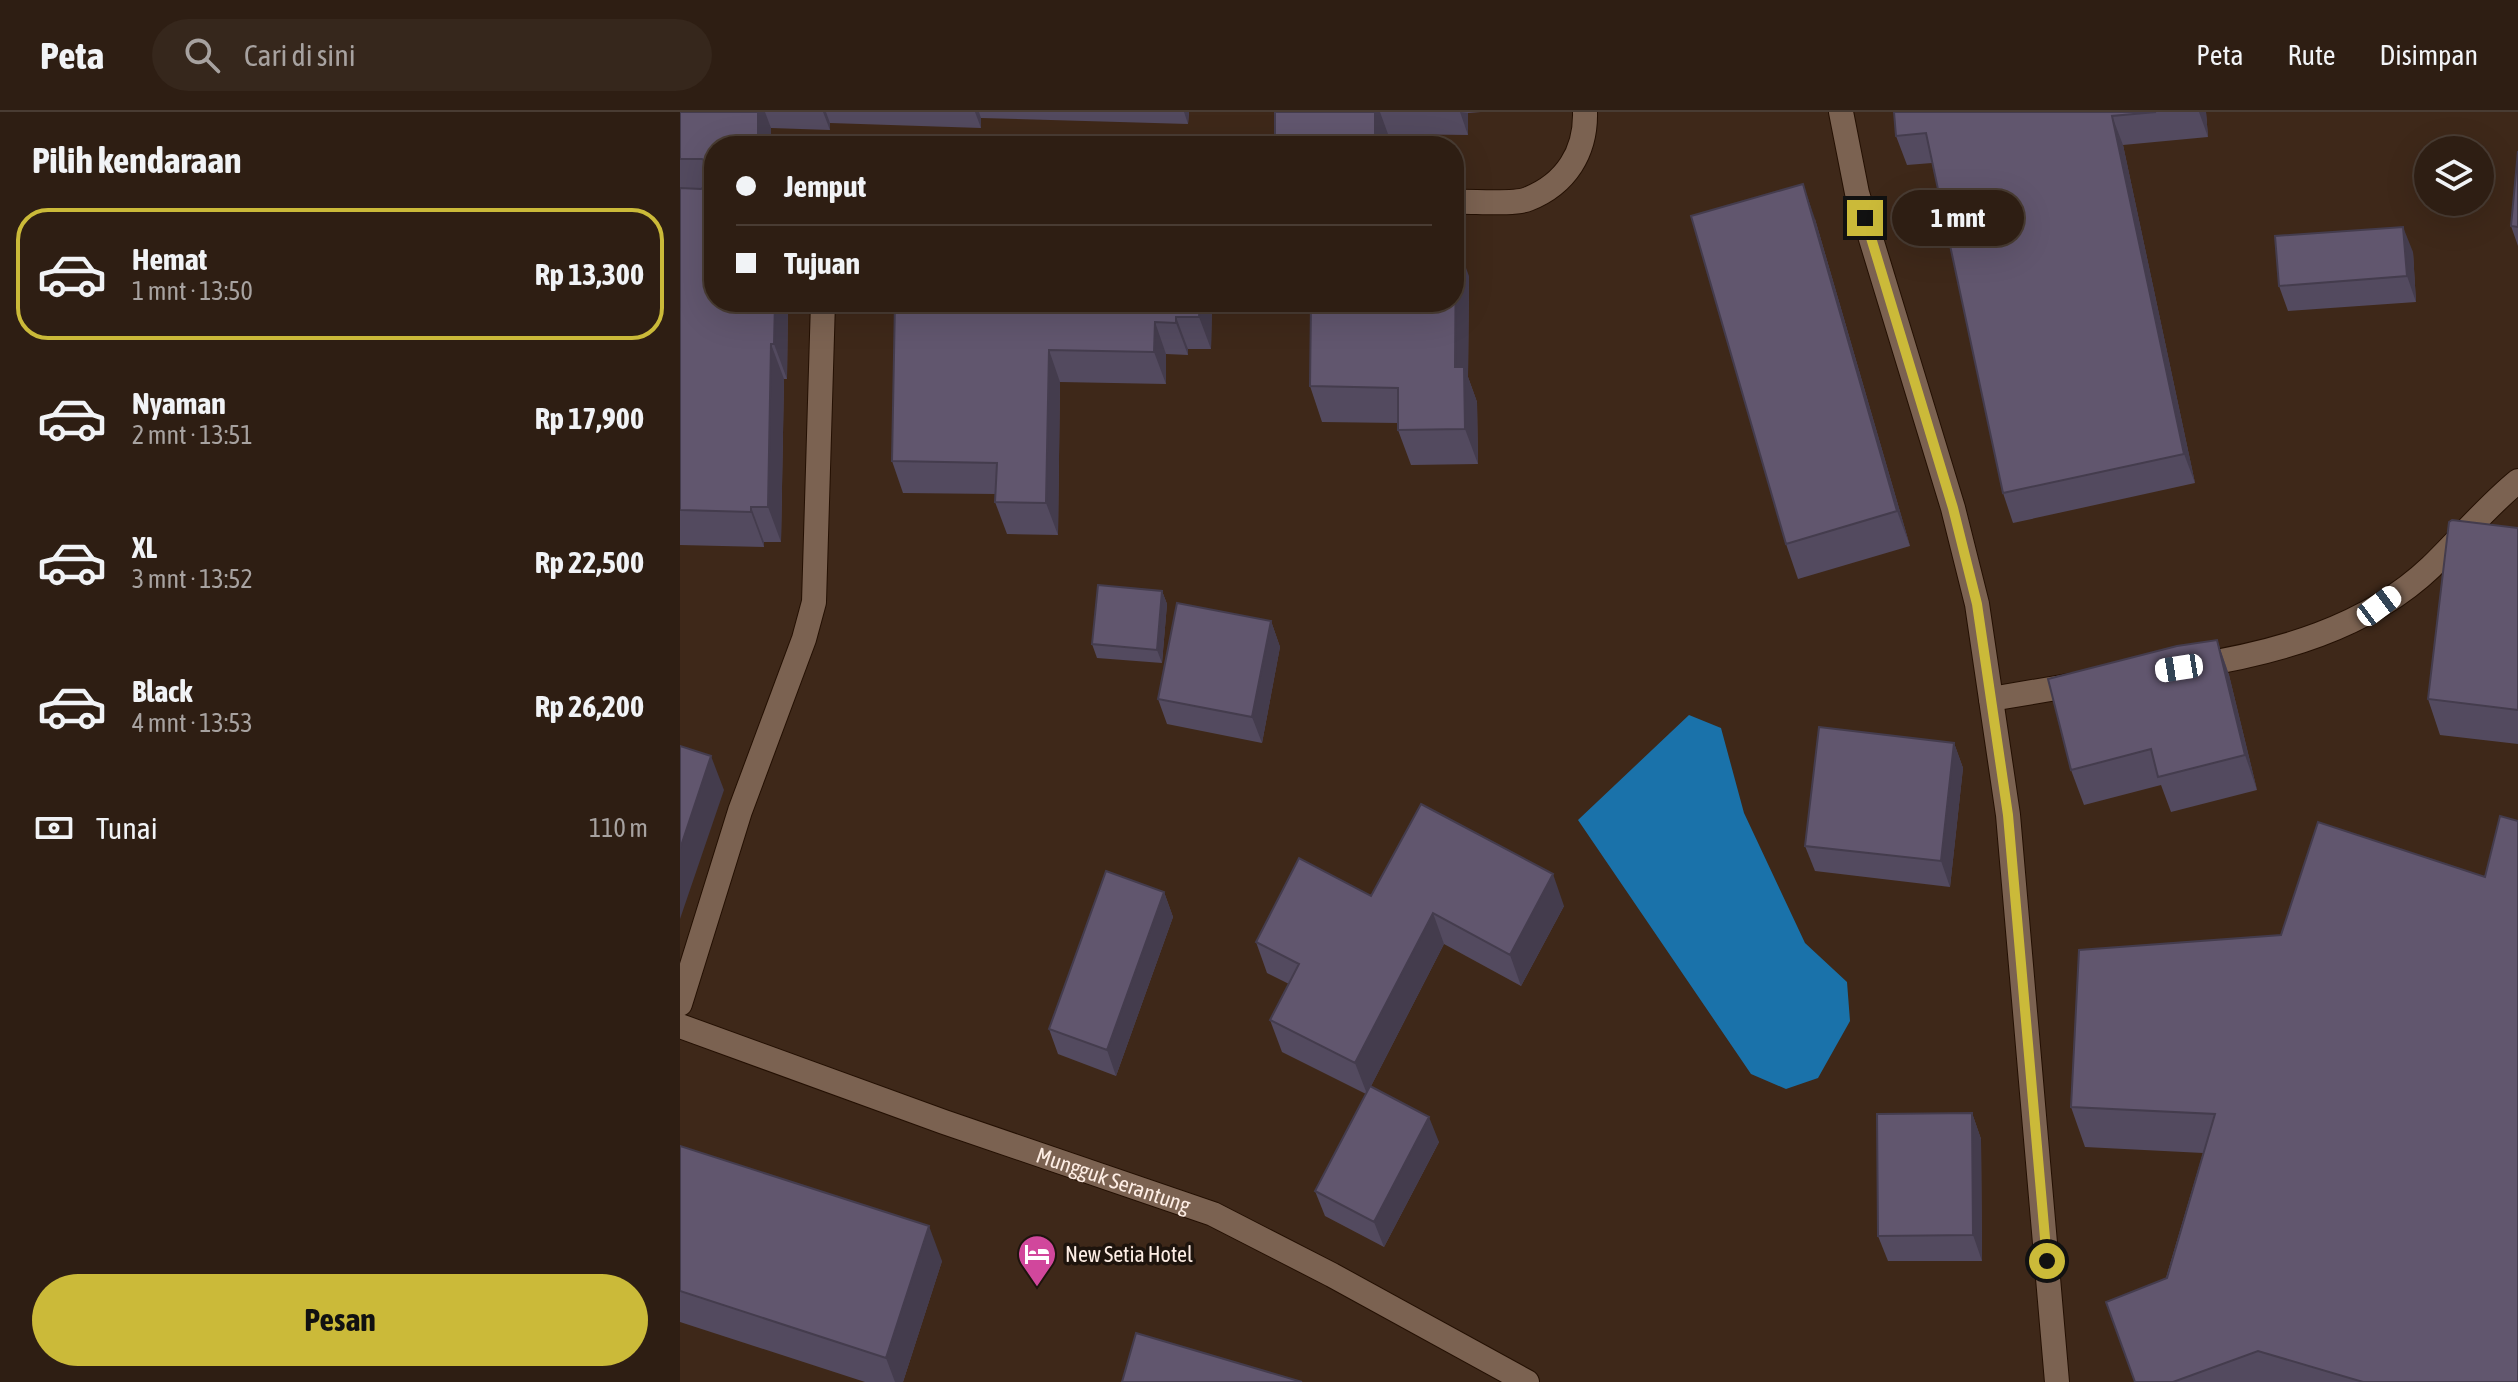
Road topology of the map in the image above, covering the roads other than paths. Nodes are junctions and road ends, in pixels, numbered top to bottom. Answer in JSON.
{"nodes":[{"id":1,"x":1585,"y":112,"type":"edge"},
{"id":2,"x":1841,"y":112,"type":"edge"},
{"id":3,"x":1464,"y":202,"type":"edge"},
{"id":4,"x":823,"y":312,"type":"edge"},
{"id":5,"x":2518,"y":481,"type":"edge"},
{"id":6,"x":2163,"y":671,"type":"edge"},
{"id":7,"x":2101,"y":681,"type":"edge"},
{"id":8,"x":1991,"y":699,"type":"junction"},
{"id":9,"x":680,"y":1004,"type":"edge"},
{"id":10,"x":680,"y":1026,"type":"edge"},
{"id":11,"x":1527,"y":1382,"type":"edge"},
{"id":12,"x":2057,"y":1382,"type":"edge"}],
"edges":[{"from":1,"to":3,"type":"street"},
{"from":2,"to":8,"type":"street"},
{"from":4,"to":9,"type":"street"},
{"from":5,"to":6,"type":"street"},
{"from":7,"to":8,"type":"street"},
{"from":8,"to":12,"type":"street"},
{"from":10,"to":11,"type":"street","name":"Mungguk Serantung"}]}
